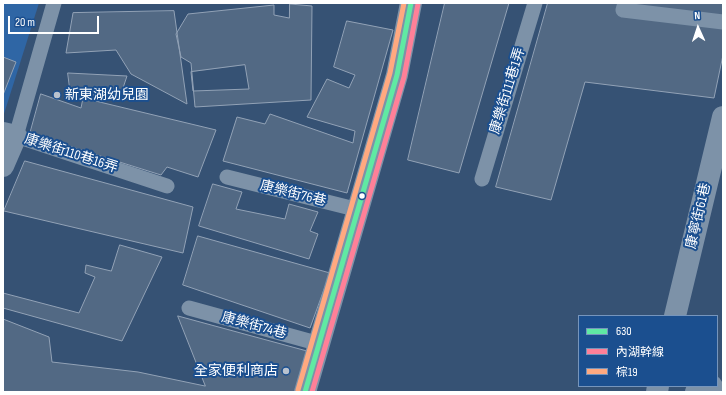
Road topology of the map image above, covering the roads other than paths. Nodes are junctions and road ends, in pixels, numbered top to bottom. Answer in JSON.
{"nodes":[{"id":1,"x":54,"y":3,"type":"edge"},
{"id":2,"x":411,"y":3,"type":"edge"},
{"id":3,"x":534,"y":3,"type":"edge"},
{"id":4,"x":625,"y":3,"type":"edge"},
{"id":5,"x":723,"y":22,"type":"edge"},
{"id":6,"x":723,"y":117,"type":"edge"},
{"id":7,"x":9,"y":135,"type":"edge"},
{"id":8,"x":3,"y":166,"type":"edge"},
{"id":9,"x":227,"y":177,"type":"dead end"},
{"id":10,"x":482,"y":179,"type":"dead end"},
{"id":11,"x":167,"y":186,"type":"dead end"},
{"id":12,"x":359,"y":210,"type":"junction"},
{"id":13,"x":189,"y":308,"type":"dead end"},
{"id":14,"x":675,"y":315,"type":"edge"},
{"id":15,"x":320,"y":344,"type":"junction"},
{"id":16,"x":709,"y":387,"type":"edge"},
{"id":17,"x":305,"y":392,"type":"edge"},
{"id":18,"x":696,"y":392,"type":"edge"}],
"edges":[{"from":1,"to":7,"type":"lane","name":"康樂街110巷16弄"},
{"from":2,"to":12,"type":"street"},
{"from":3,"to":10,"type":"lane","name":"康樂街111巷1弄"},
{"from":4,"to":5,"type":"lane"},
{"from":6,"to":14,"type":"street","name":"康寧街61巷"},
{"from":7,"to":8,"type":"street"},
{"from":7,"to":11,"type":"lane","name":"康樂街110巷16弄"},
{"from":9,"to":12,"type":"lane","name":"康樂街76巷"},
{"from":12,"to":15,"type":"street"},
{"from":13,"to":15,"type":"lane","name":"康樂街74巷"},
{"from":15,"to":17,"type":"street"},
{"from":16,"to":18,"type":"street"}]}
